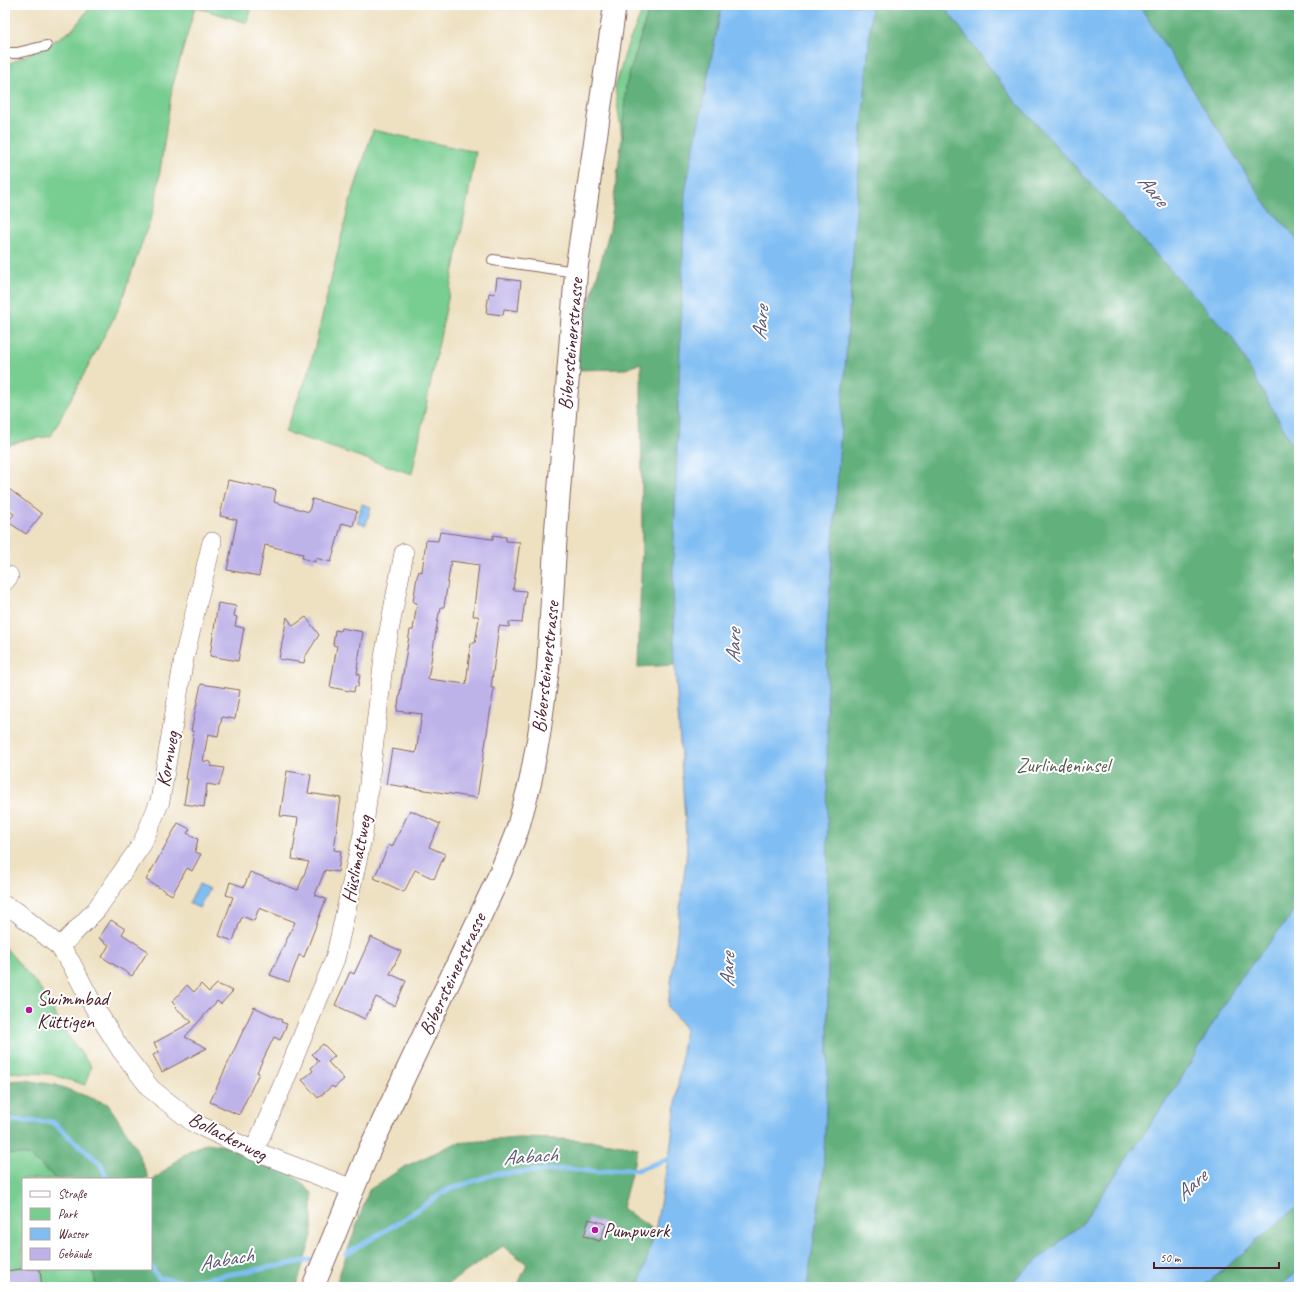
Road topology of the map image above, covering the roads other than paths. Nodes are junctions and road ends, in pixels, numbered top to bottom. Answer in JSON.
{"nodes":[{"id":1,"x":615,"y":5,"type":"edge"},
{"id":2,"x":46,"y":46,"type":"dead end"},
{"id":3,"x":5,"y":53,"type":"edge"},
{"id":4,"x":493,"y":260,"type":"dead end"},
{"id":5,"x":576,"y":272,"type":"junction"},
{"id":6,"x":212,"y":542,"type":"dead end"},
{"id":7,"x":404,"y":553,"type":"dead end"},
{"id":8,"x":5,"y":906,"type":"edge"},
{"id":9,"x":60,"y":947,"type":"junction"},
{"id":10,"x":254,"y":1151,"type":"junction"},
{"id":11,"x":352,"y":1189,"type":"junction"},
{"id":12,"x":313,"y":1287,"type":"edge"}],
"edges":[{"from":1,"to":5,"type":"main road","name":"Bibersteinerstrasse"},
{"from":2,"to":3,"type":"lane"},
{"from":4,"to":5,"type":"lane"},
{"from":5,"to":11,"type":"main road","name":"Bibersteinerstrasse"},
{"from":6,"to":9,"type":"street","name":"Kornweg"},
{"from":7,"to":10,"type":"street","name":"Hüslimattweg"},
{"from":8,"to":9,"type":"street","name":"Bollackerweg"},
{"from":9,"to":10,"type":"street","name":"Bollackerweg"},
{"from":10,"to":11,"type":"street","name":"Bollackerweg"},
{"from":11,"to":12,"type":"main road","name":"Bibersteinerstrasse"}]}
